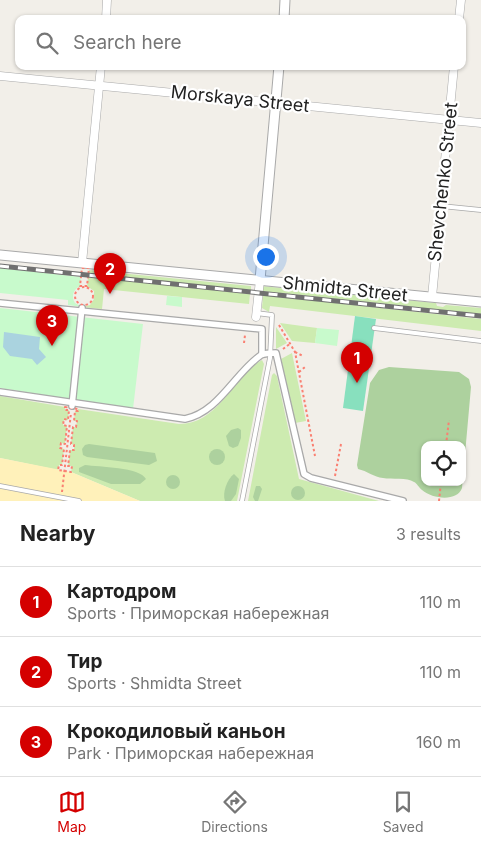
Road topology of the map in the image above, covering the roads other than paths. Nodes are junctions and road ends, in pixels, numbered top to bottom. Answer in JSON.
{"nodes":[{"id":1,"x":107,"y":0,"type":"edge"},
{"id":2,"x":285,"y":0,"type":"edge"},
{"id":3,"x":460,"y":0,"type":"edge"},
{"id":4,"x":106,"y":15,"type":"edge"},
{"id":5,"x":284,"y":15,"type":"edge"},
{"id":6,"x":459,"y":15,"type":"edge"},
{"id":7,"x":101,"y":70,"type":"edge"},
{"id":8,"x":279,"y":70,"type":"edge"},
{"id":9,"x":454,"y":70,"type":"edge"},
{"id":10,"x":0,"y":76,"type":"edge"},
{"id":11,"x":99,"y":85,"type":"junction"},
{"id":12,"x":276,"y":103,"type":"junction"},
{"id":13,"x":449,"y":120,"type":"junction"},
{"id":14,"x":481,"y":123,"type":"edge"},
{"id":15,"x":440,"y":206,"type":"junction"},
{"id":16,"x":481,"y":210,"type":"edge"},
{"id":17,"x":0,"y":255,"type":"edge"},
{"id":18,"x":82,"y":263,"type":"junction"},
{"id":19,"x":260,"y":280,"type":"junction"},
{"id":20,"x":432,"y":297,"type":"junction"},
{"id":21,"x":481,"y":302,"type":"edge"},
{"id":22,"x":0,"y":303,"type":"edge"},
{"id":23,"x":84,"y":307,"type":"junction"},
{"id":24,"x":256,"y":315,"type":"junction"},
{"id":25,"x":255,"y":328,"type":"junction"},
{"id":26,"x":374,"y":328,"type":"dead end"},
{"id":27,"x":481,"y":342,"type":"edge"},
{"id":28,"x":273,"y":353,"type":"junction"},
{"id":29,"x":262,"y":354,"type":"junction"},
{"id":30,"x":0,"y":392,"type":"edge"},
{"id":31,"x":72,"y":406,"type":"junction"},
{"id":32,"x":0,"y":486,"type":"edge"},
{"id":33,"x":79,"y":501,"type":"edge"},
{"id":34,"x":242,"y":501,"type":"edge"},
{"id":35,"x":403,"y":501,"type":"edge"}],
"edges":[{"from":1,"to":4,"type":"street"},
{"from":2,"to":5,"type":"street"},
{"from":3,"to":6,"type":"street"},
{"from":7,"to":11,"type":"street"},
{"from":8,"to":12,"type":"street"},
{"from":9,"to":13,"type":"street","name":"Shevchenko Street"},
{"from":10,"to":11,"type":"street","name":"Morskaya Street"},
{"from":11,"to":12,"type":"street","name":"Morskaya Street"},
{"from":11,"to":18,"type":"street"},
{"from":12,"to":13,"type":"street","name":"Morskaya Street"},
{"from":12,"to":19,"type":"street"},
{"from":13,"to":14,"type":"street","name":"Morskaya Street"},
{"from":13,"to":15,"type":"street","name":"Shevchenko Street"},
{"from":15,"to":16,"type":"lane"},
{"from":15,"to":20,"type":"street","name":"Shevchenko Street"},
{"from":17,"to":18,"type":"street","name":"Shmidta Street"},
{"from":18,"to":19,"type":"street","name":"Shmidta Street"},
{"from":19,"to":20,"type":"street","name":"Shmidta Street"},
{"from":19,"to":24,"type":"street"},
{"from":20,"to":21,"type":"street","name":"Shmidta Street"},
{"from":22,"to":23,"type":"street"},
{"from":23,"to":25,"type":"street"},
{"from":23,"to":31,"type":"street"},
{"from":24,"to":25,"type":"street"},
{"from":24,"to":28,"type":"lane"},
{"from":25,"to":29,"type":"street"},
{"from":26,"to":27,"type":"lane"},
{"from":28,"to":29,"type":"street"},
{"from":28,"to":34,"type":"lane"},
{"from":28,"to":35,"type":"street"},
{"from":29,"to":31,"type":"street"},
{"from":30,"to":31,"type":"street"},
{"from":32,"to":33,"type":"lane"}]}
